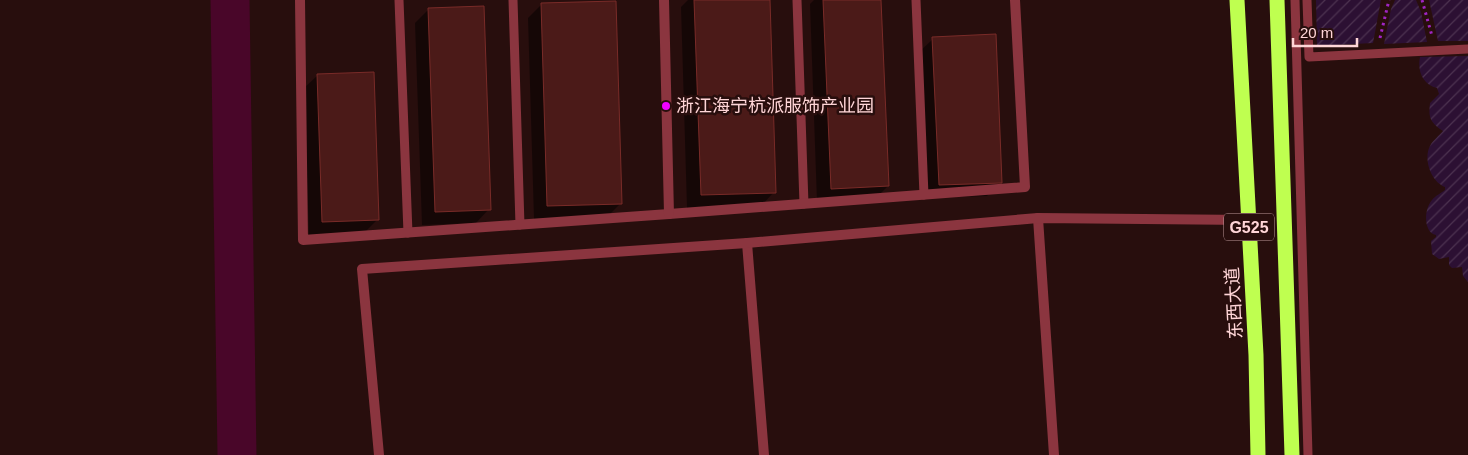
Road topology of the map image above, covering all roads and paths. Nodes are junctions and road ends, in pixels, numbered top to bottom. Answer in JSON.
{"nodes":[{"id":1,"x":300,"y":0,"type":"edge"},
{"id":2,"x":399,"y":0,"type":"edge"},
{"id":3,"x":513,"y":0,"type":"edge"},
{"id":4,"x":664,"y":0,"type":"edge"},
{"id":5,"x":797,"y":0,"type":"edge"},
{"id":6,"x":916,"y":0,"type":"edge"},
{"id":7,"x":1015,"y":0,"type":"edge"},
{"id":8,"x":1237,"y":0,"type":"edge"},
{"id":9,"x":1277,"y":0,"type":"edge"},
{"id":10,"x":1295,"y":0,"type":"edge"},
{"id":11,"x":1307,"y":0,"type":"edge"},
{"id":12,"x":1389,"y":0,"type":"edge"},
{"id":13,"x":1422,"y":0,"type":"edge"},
{"id":14,"x":1468,"y":49,"type":"edge"},
{"id":15,"x":1435,"y":51,"type":"junction"},
{"id":16,"x":1376,"y":54,"type":"junction"},
{"id":17,"x":924,"y":195,"type":"junction"},
{"id":18,"x":804,"y":204,"type":"junction"},
{"id":19,"x":669,"y":214,"type":"junction"},
{"id":20,"x":1038,"y":218,"type":"junction"},
{"id":21,"x":1248,"y":220,"type":"junction"},
{"id":22,"x":520,"y":225,"type":"junction"},
{"id":23,"x":408,"y":233,"type":"junction"},
{"id":24,"x":747,"y":243,"type":"junction"},
{"id":25,"x":379,"y":455,"type":"edge"},
{"id":26,"x":764,"y":455,"type":"edge"},
{"id":27,"x":1054,"y":455,"type":"edge"},
{"id":28,"x":1258,"y":455,"type":"edge"},
{"id":29,"x":1292,"y":455,"type":"edge"},
{"id":30,"x":1308,"y":455,"type":"edge"}],
"edges":[{"from":1,"to":23,"type":"street"},
{"from":2,"to":23,"type":"lane"},
{"from":3,"to":22,"type":"lane"},
{"from":4,"to":19,"type":"street"},
{"from":5,"to":18,"type":"lane"},
{"from":6,"to":17,"type":"lane"},
{"from":7,"to":17,"type":"street"},
{"from":8,"to":21,"type":"highway","name":"东西大道","number":"G525"},
{"from":9,"to":29,"type":"highway","number":"G525"},
{"from":10,"to":30,"type":"lane"},
{"from":11,"to":16,"type":"lane"},
{"from":12,"to":16,"type":"path"},
{"from":13,"to":15,"type":"path"},
{"from":14,"to":15,"type":"lane"},
{"from":15,"to":16,"type":"lane"},
{"from":17,"to":18,"type":"street"},
{"from":18,"to":19,"type":"street"},
{"from":19,"to":22,"type":"street"},
{"from":20,"to":21,"type":"street"},
{"from":20,"to":24,"type":"street"},
{"from":20,"to":27,"type":"street"},
{"from":21,"to":28,"type":"highway","name":"东西大道","number":"G525"},
{"from":22,"to":23,"type":"street"},
{"from":24,"to":25,"type":"street"},
{"from":24,"to":26,"type":"street"}]}
